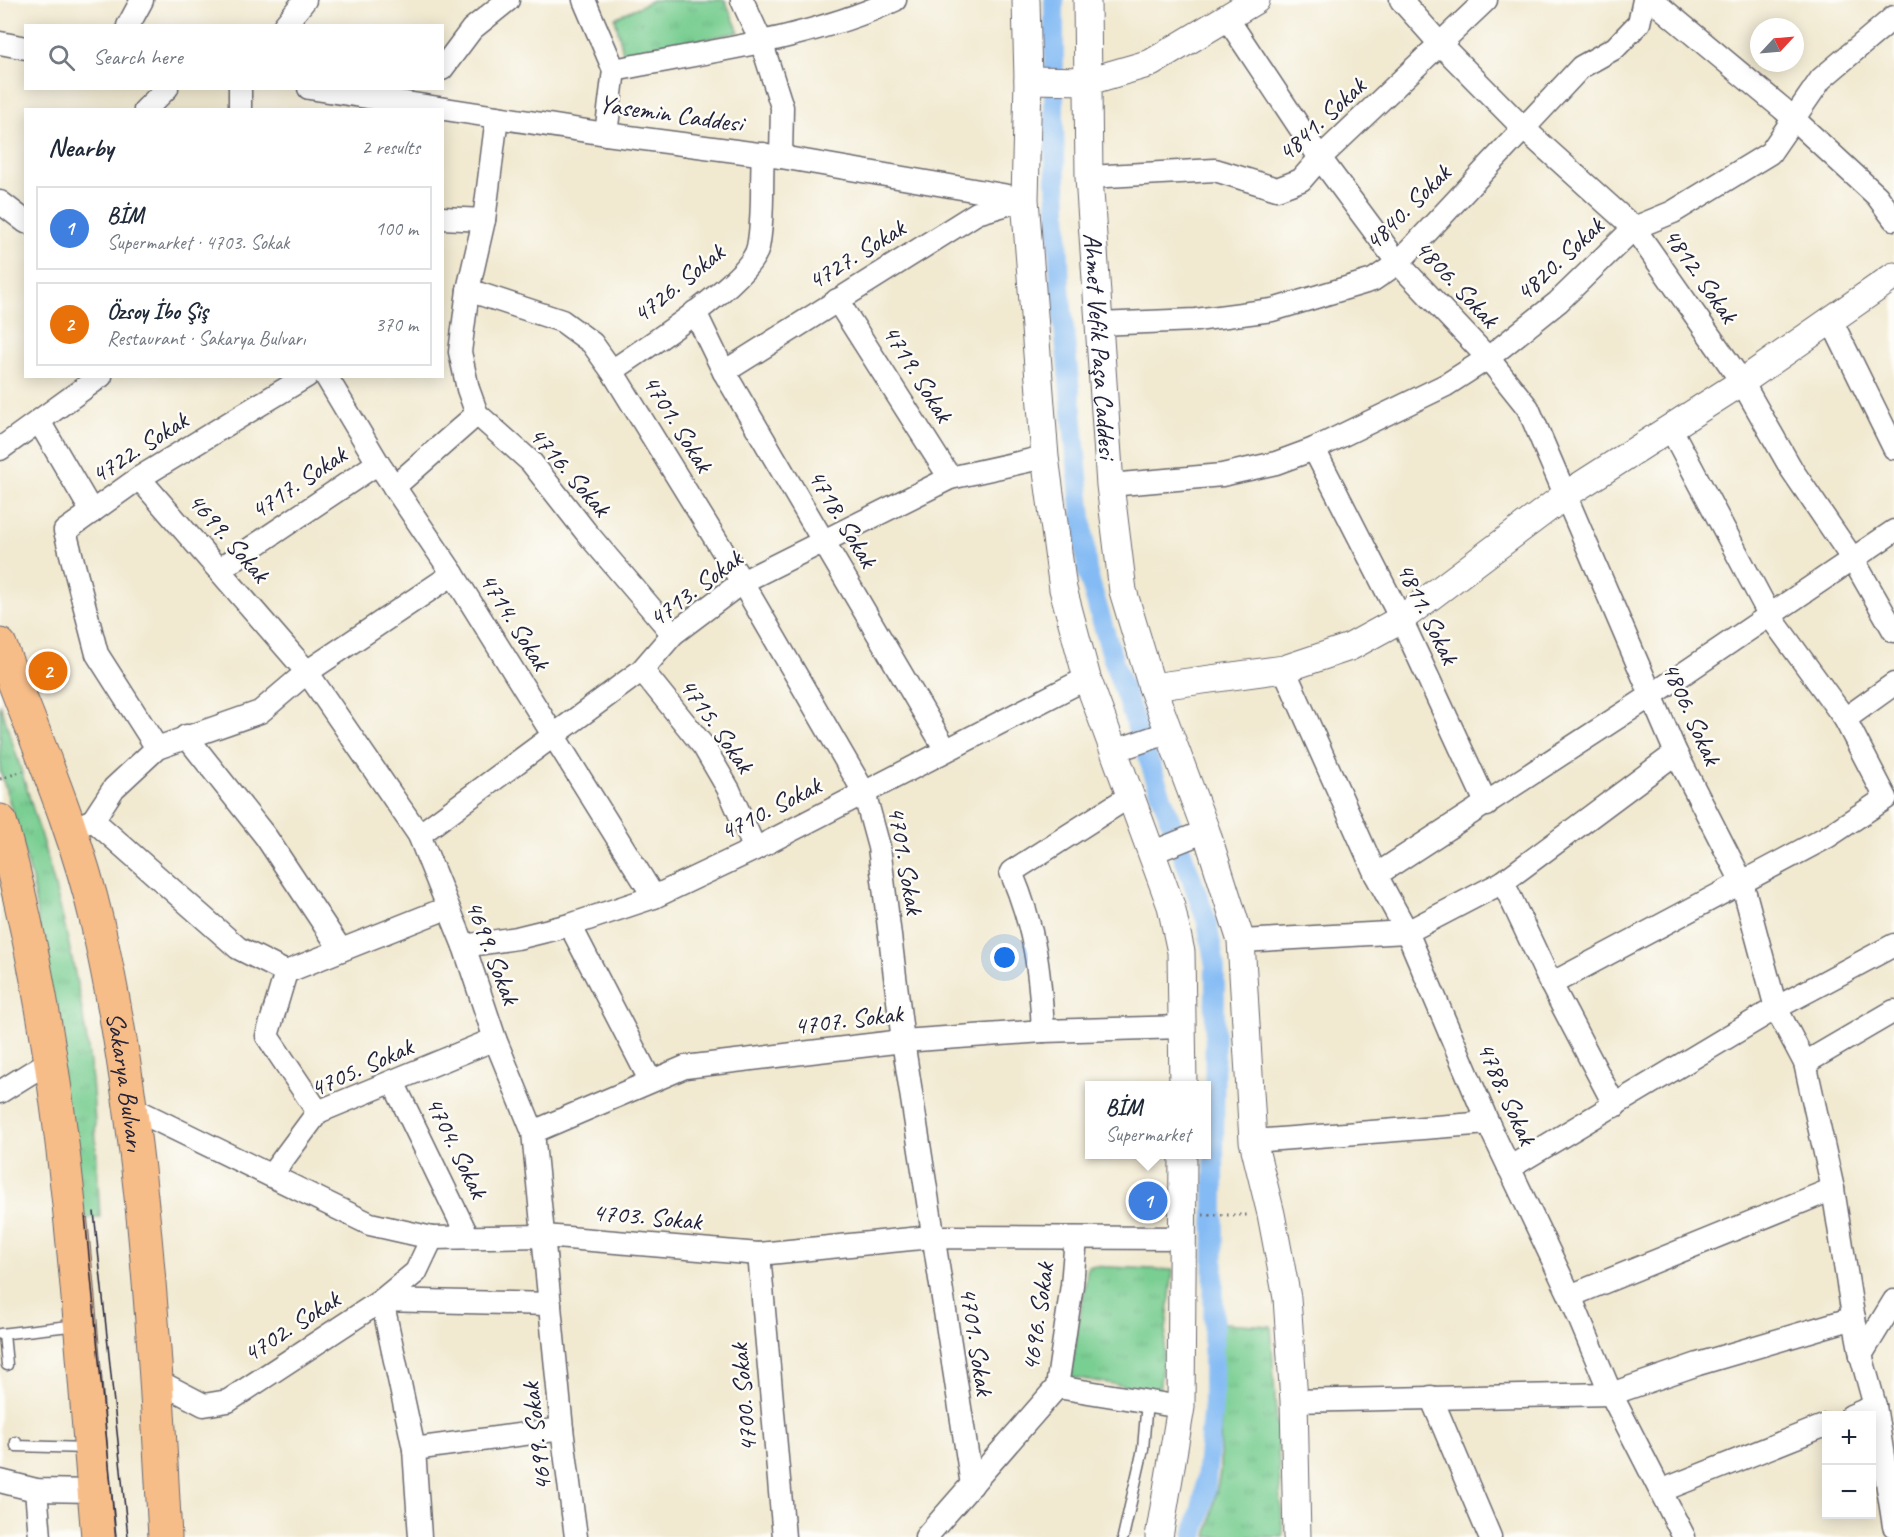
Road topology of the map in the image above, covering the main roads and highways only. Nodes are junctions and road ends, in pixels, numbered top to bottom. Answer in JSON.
{"nodes":[{"id":1,"x":0,"y":645,"type":"edge"},
{"id":2,"x":0,"y":821,"type":"edge"},
{"id":3,"x":98,"y":1537,"type":"edge"},
{"id":4,"x":165,"y":1537,"type":"edge"}],
"edges":[{"from":1,"to":4,"type":"main road","name":"Sakarya Bulvarı"},
{"from":2,"to":3,"type":"main road"}]}
